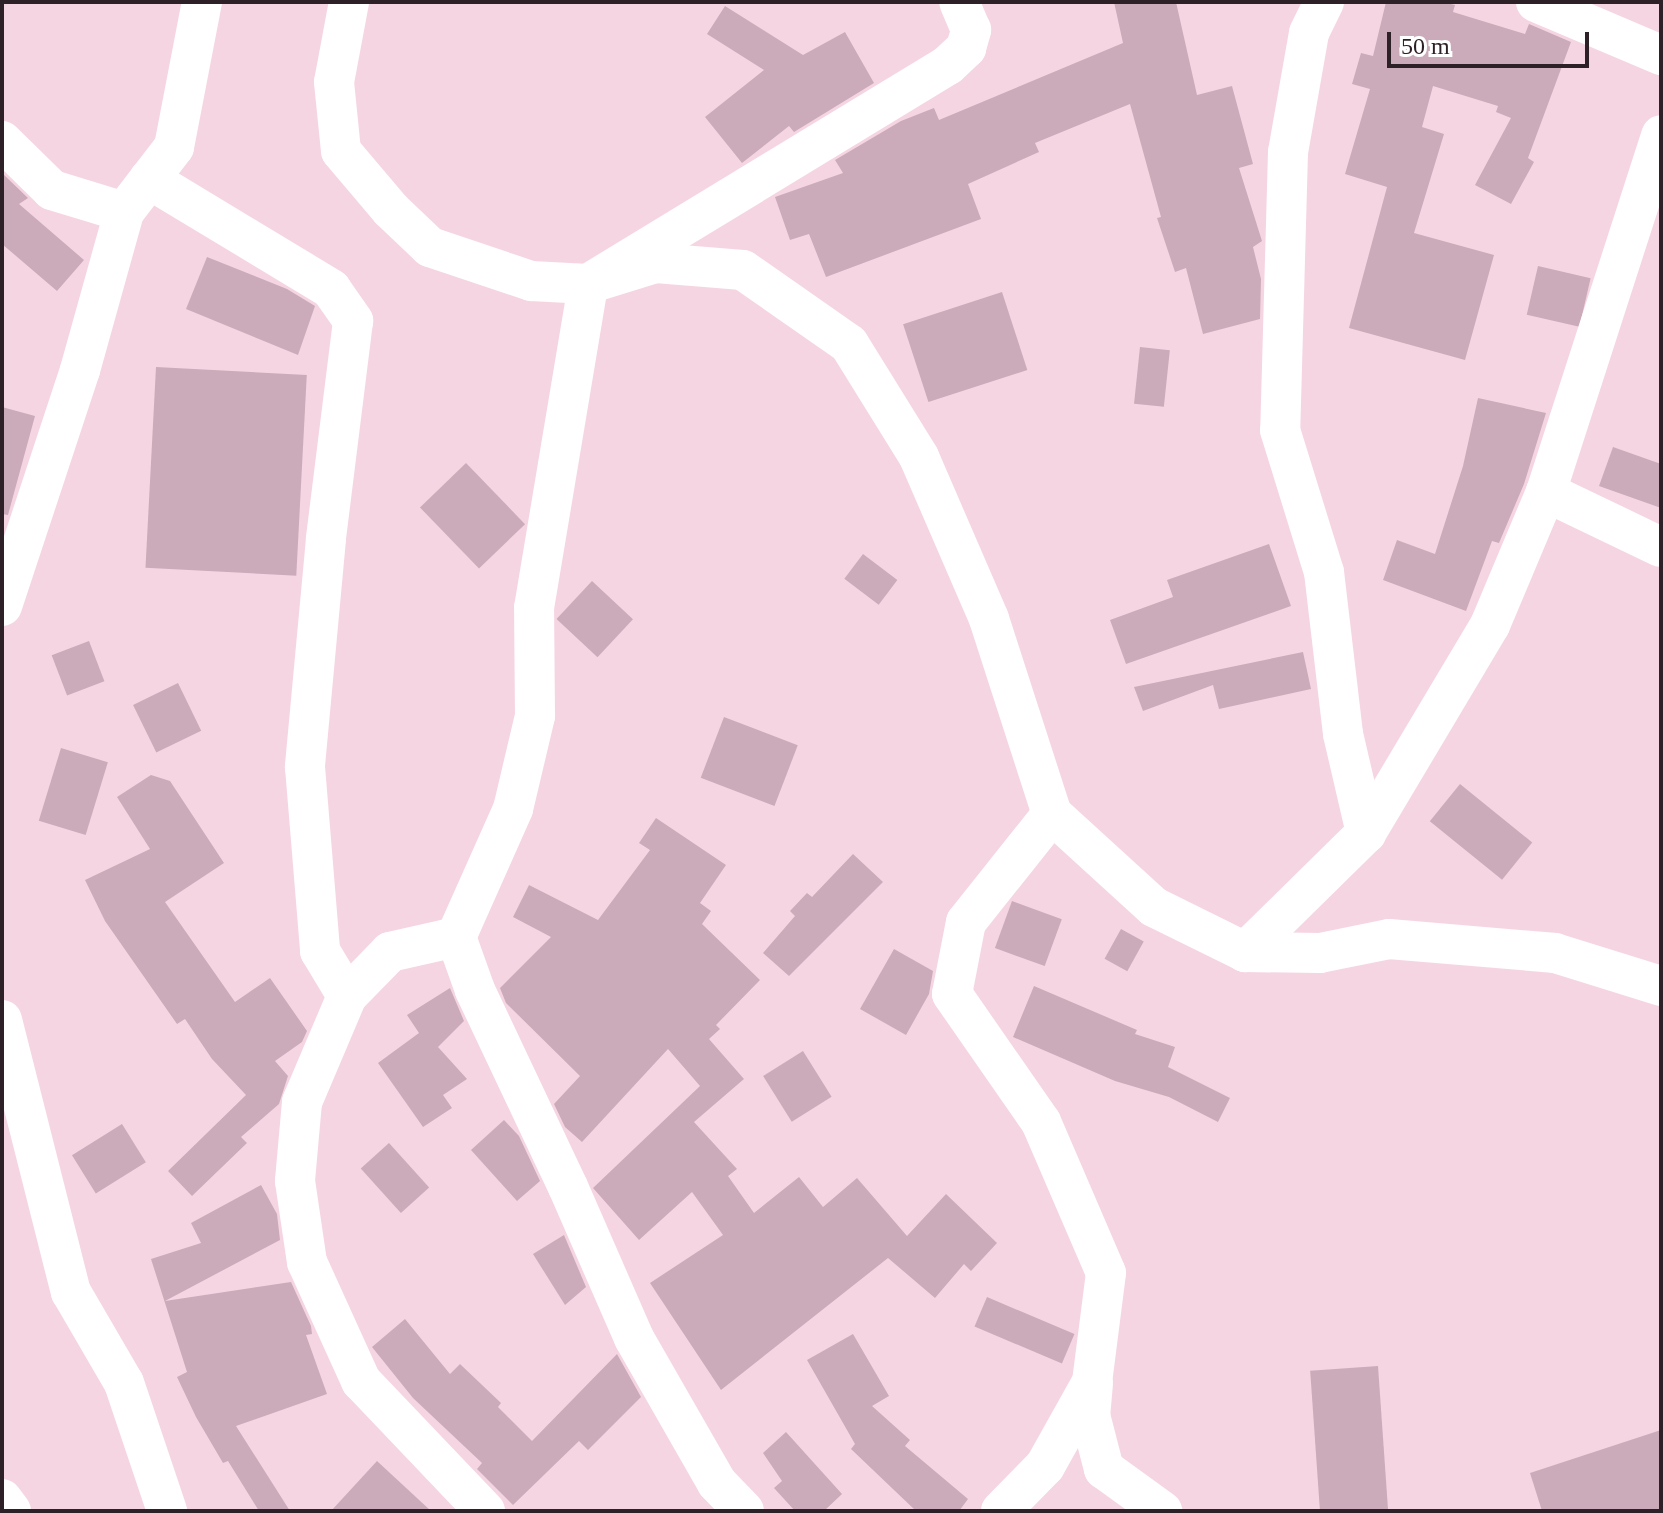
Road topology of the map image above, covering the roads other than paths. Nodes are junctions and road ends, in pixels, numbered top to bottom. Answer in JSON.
{"nodes":[{"id":1,"x":202,"y":2,"type":"edge"},
{"id":2,"x":349,"y":2,"type":"edge"},
{"id":3,"x":959,"y":2,"type":"edge"},
{"id":4,"x":1324,"y":2,"type":"edge"},
{"id":5,"x":1536,"y":2,"type":"edge"},
{"id":6,"x":1661,"y":55,"type":"edge"},
{"id":7,"x":1661,"y":135,"type":"edge"},
{"id":8,"x":2,"y":141,"type":"edge"},
{"id":9,"x":149,"y":179,"type":"junction"},
{"id":10,"x":124,"y":212,"type":"junction"},
{"id":11,"x":588,"y":284,"type":"junction"},
{"id":12,"x":1546,"y":492,"type":"junction"},
{"id":13,"x":18,"y":505,"type":"edge"},
{"id":14,"x":1661,"y":547,"type":"edge"},
{"id":15,"x":2,"y":606,"type":"edge"},
{"id":16,"x":1052,"y":814,"type":"junction"},
{"id":17,"x":1366,"y":833,"type":"junction"},
{"id":18,"x":456,"y":937,"type":"junction"},
{"id":19,"x":1245,"y":952,"type":"junction"},
{"id":20,"x":1661,"y":986,"type":"edge"},
{"id":21,"x":347,"y":996,"type":"junction"},
{"id":22,"x":2,"y":1020,"type":"edge"},
{"id":23,"x":1106,"y":1273,"type":"junction"},
{"id":24,"x":2,"y":1499,"type":"edge"},
{"id":25,"x":11,"y":1511,"type":"edge"},
{"id":26,"x":167,"y":1511,"type":"edge"},
{"id":27,"x":485,"y":1511,"type":"edge"},
{"id":28,"x":744,"y":1511,"type":"edge"},
{"id":29,"x":1001,"y":1511,"type":"edge"},
{"id":30,"x":1162,"y":1511,"type":"edge"}],
"edges":[{"from":1,"to":9,"type":"street"},
{"from":2,"to":11,"type":"street"},
{"from":3,"to":11,"type":"street"},
{"from":4,"to":17,"type":"street"},
{"from":5,"to":6,"type":"street"},
{"from":7,"to":12,"type":"street"},
{"from":8,"to":10,"type":"street"},
{"from":9,"to":10,"type":"street"},
{"from":9,"to":21,"type":"street"},
{"from":10,"to":13,"type":"street"},
{"from":11,"to":16,"type":"street"},
{"from":11,"to":18,"type":"street"},
{"from":12,"to":14,"type":"street"},
{"from":12,"to":17,"type":"street"},
{"from":13,"to":15,"type":"street"},
{"from":16,"to":19,"type":"street"},
{"from":16,"to":23,"type":"street"},
{"from":17,"to":19,"type":"street"},
{"from":18,"to":21,"type":"street"},
{"from":18,"to":28,"type":"street"},
{"from":19,"to":20,"type":"street"},
{"from":21,"to":27,"type":"street"},
{"from":22,"to":26,"type":"street"},
{"from":23,"to":29,"type":"street"},
{"from":23,"to":30,"type":"street"},
{"from":24,"to":25,"type":"street"}]}
